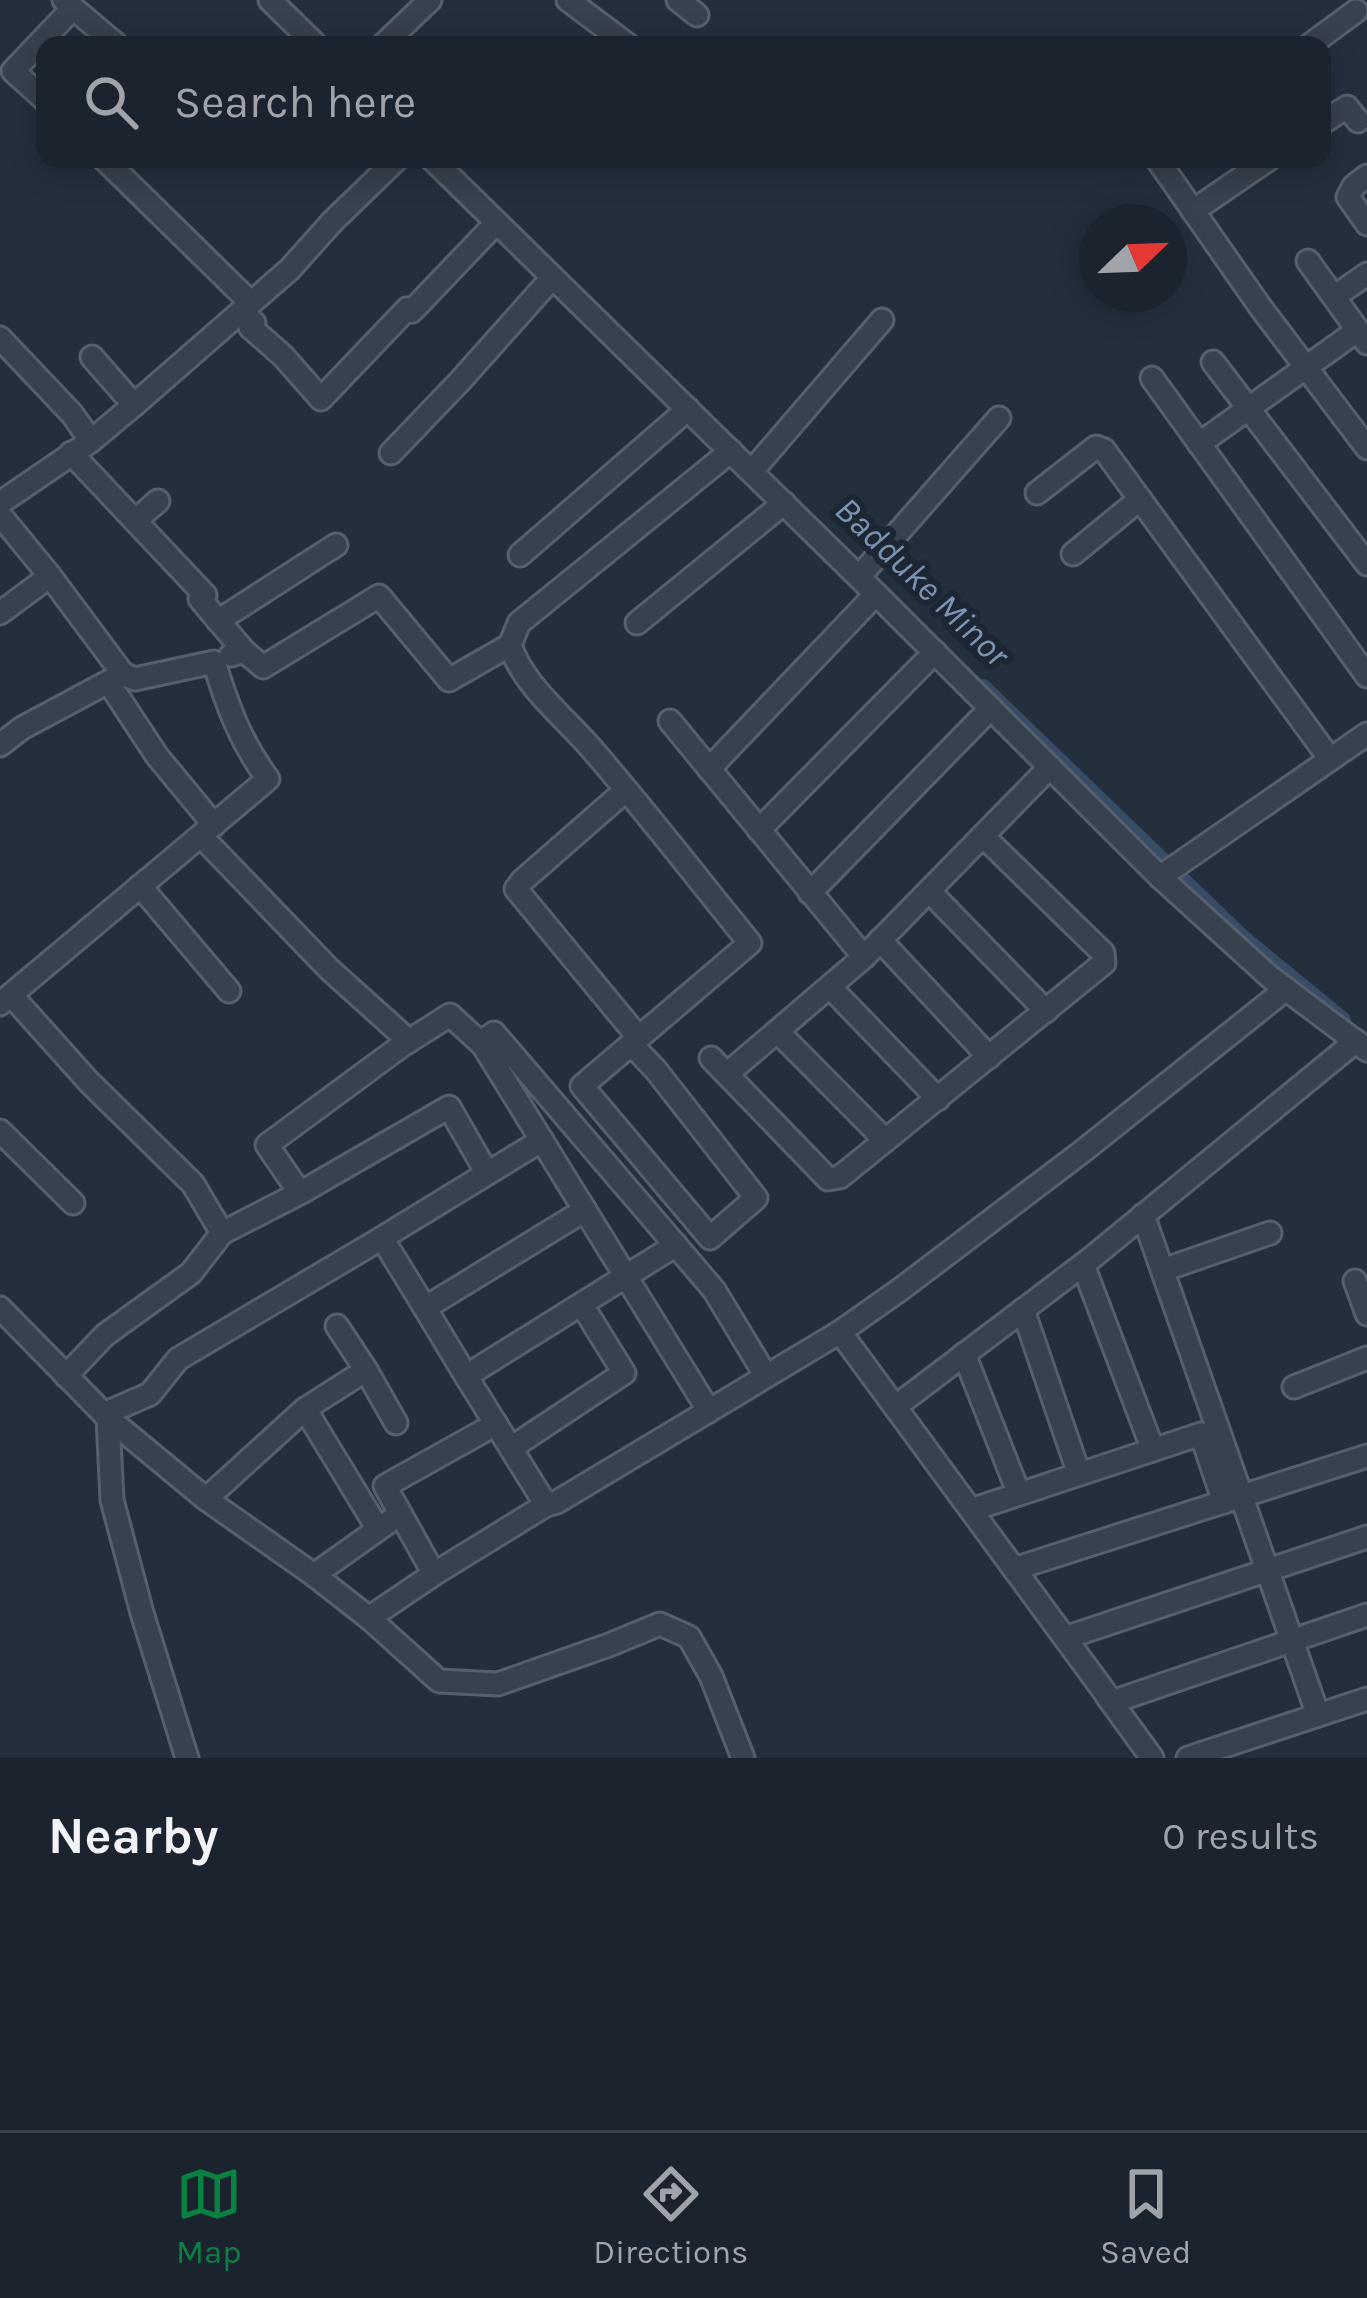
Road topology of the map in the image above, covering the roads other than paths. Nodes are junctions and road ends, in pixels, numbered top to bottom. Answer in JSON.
{"nodes":[{"id":1,"x":270,"y":0,"type":"edge"},
{"id":2,"x":430,"y":0,"type":"edge"},
{"id":3,"x":568,"y":0,"type":"edge"},
{"id":4,"x":678,"y":0,"type":"edge"},
{"id":5,"x":68,"y":4,"type":"edge"},
{"id":6,"x":1358,"y":13,"type":"edge"},
{"id":7,"x":697,"y":15,"type":"dead end"},
{"id":8,"x":42,"y":36,"type":"edge"},
{"id":9,"x":106,"y":36,"type":"edge"},
{"id":10,"x":307,"y":36,"type":"edge"},
{"id":11,"x":392,"y":36,"type":"edge"},
{"id":12,"x":616,"y":36,"type":"edge"},
{"id":13,"x":1324,"y":36,"type":"edge"},
{"id":14,"x":36,"y":44,"type":"edge"},
{"id":15,"x":36,"y":92,"type":"edge"},
{"id":16,"x":1331,"y":117,"type":"edge"},
{"id":17,"x":1358,"y":121,"type":"dead end"},
{"id":18,"x":113,"y":168,"type":"edge"},
{"id":19,"x":388,"y":168,"type":"edge"},
{"id":20,"x":441,"y":168,"type":"edge"},
{"id":21,"x":1162,"y":168,"type":"edge"},
{"id":22,"x":1256,"y":168,"type":"edge"},
{"id":23,"x":1367,"y":176,"type":"edge"},
{"id":24,"x":1193,"y":211,"type":"junction"},
{"id":25,"x":496,"y":223,"type":"junction"},
{"id":26,"x":1367,"y":224,"type":"edge"},
{"id":27,"x":1307,"y":261,"type":"dead end"},
{"id":28,"x":1367,"y":274,"type":"edge"},
{"id":29,"x":552,"y":278,"type":"junction"},
{"id":30,"x":1334,"y":297,"type":"junction"},
{"id":31,"x":246,"y":307,"type":"junction"},
{"id":32,"x":882,"y":320,"type":"dead end"},
{"id":33,"x":1362,"y":337,"type":"edge"},
{"id":34,"x":0,"y":338,"type":"edge"},
{"id":35,"x":92,"y":357,"type":"dead end"},
{"id":36,"x":1213,"y":362,"type":"dead end"},
{"id":37,"x":1306,"y":368,"type":"junction"},
{"id":38,"x":1152,"y":378,"type":"dead end"},
{"id":39,"x":134,"y":405,"type":"junction"},
{"id":40,"x":1249,"y":409,"type":"junction"},
{"id":41,"x":688,"y":410,"type":"junction"},
{"id":42,"x":999,"y":418,"type":"dead end"},
{"id":43,"x":1199,"y":444,"type":"junction"},
{"id":44,"x":81,"y":447,"type":"junction"},
{"id":45,"x":1367,"y":448,"type":"edge"},
{"id":46,"x":731,"y":452,"type":"junction"},
{"id":47,"x":391,"y":453,"type":"dead end"},
{"id":48,"x":759,"y":464,"type":"junction"},
{"id":49,"x":1037,"y":493,"type":"dead end"},
{"id":50,"x":1140,"y":499,"type":"junction"},
{"id":51,"x":158,"y":501,"type":"dead end"},
{"id":52,"x":0,"y":503,"type":"edge"},
{"id":53,"x":784,"y":503,"type":"junction"},
{"id":54,"x":0,"y":515,"type":"edge"},
{"id":55,"x":136,"y":521,"type":"junction"},
{"id":56,"x":336,"y":545,"type":"dead end"},
{"id":57,"x":1073,"y":554,"type":"dead end"},
{"id":58,"x":520,"y":555,"type":"dead end"},
{"id":59,"x":1367,"y":564,"type":"edge"},
{"id":60,"x":865,"y":570,"type":"junction"},
{"id":61,"x":50,"y":576,"type":"junction"},
{"id":62,"x":876,"y":594,"type":"junction"},
{"id":63,"x":0,"y":613,"type":"edge"},
{"id":64,"x":218,"y":621,"type":"junction"},
{"id":65,"x":638,"y":623,"type":"dead end"},
{"id":66,"x":510,"y":645,"type":"junction"},
{"id":67,"x":244,"y":651,"type":"junction"},
{"id":68,"x":935,"y":652,"type":"junction"},
{"id":69,"x":214,"y":662,"type":"junction"},
{"id":70,"x":1367,"y":676,"type":"edge"},
{"id":71,"x":116,"y":678,"type":"junction"},
{"id":72,"x":991,"y":708,"type":"junction"},
{"id":73,"x":670,"y":721,"type":"dead end"},
{"id":74,"x":1367,"y":734,"type":"edge"},
{"id":75,"x":0,"y":745,"type":"edge"},
{"id":76,"x":1330,"y":759,"type":"junction"},
{"id":77,"x":1050,"y":767,"type":"junction"},
{"id":78,"x":709,"y":769,"type":"junction"},
{"id":79,"x":626,"y":790,"type":"junction"},
{"id":80,"x":207,"y":830,"type":"junction"},
{"id":81,"x":759,"y":830,"type":"junction"},
{"id":82,"x":983,"y":836,"type":"junction"},
{"id":83,"x":1160,"y":876,"type":"junction"},
{"id":84,"x":140,"y":886,"type":"junction"},
{"id":85,"x":929,"y":890,"type":"junction"},
{"id":86,"x":810,"y":893,"type":"junction"},
{"id":87,"x":880,"y":940,"type":"junction"},
{"id":88,"x":864,"y":957,"type":"junction"},
{"id":89,"x":830,"y":987,"type":"junction"},
{"id":90,"x":1286,"y":989,"type":"junction"},
{"id":91,"x":230,"y":991,"type":"dead end"},
{"id":92,"x":5,"y":999,"type":"edge"},
{"id":93,"x":1046,"y":1011,"type":"junction"},
{"id":94,"x":778,"y":1032,"type":"junction"},
{"id":95,"x":409,"y":1041,"type":"junction"},
{"id":96,"x":636,"y":1041,"type":"junction"},
{"id":97,"x":1361,"y":1045,"type":"edge"},
{"id":98,"x":485,"y":1047,"type":"junction"},
{"id":99,"x":989,"y":1057,"type":"junction"},
{"id":100,"x":938,"y":1099,"type":"junction"},
{"id":101,"x":0,"y":1131,"type":"edge"},
{"id":102,"x":542,"y":1140,"type":"junction"},
{"id":103,"x":885,"y":1140,"type":"junction"},
{"id":104,"x":487,"y":1173,"type":"junction"},
{"id":105,"x":300,"y":1193,"type":"junction"},
{"id":106,"x":73,"y":1203,"type":"dead end"},
{"id":107,"x":585,"y":1210,"type":"junction"},
{"id":108,"x":1143,"y":1215,"type":"junction"},
{"id":109,"x":222,"y":1233,"type":"junction"},
{"id":110,"x":1270,"y":1234,"type":"dead end"},
{"id":111,"x":382,"y":1238,"type":"junction"},
{"id":112,"x":676,"y":1245,"type":"junction"},
{"id":113,"x":1089,"y":1260,"type":"junction"},
{"id":114,"x":1163,"y":1270,"type":"junction"},
{"id":115,"x":626,"y":1276,"type":"junction"},
{"id":116,"x":1355,"y":1280,"type":"dead end"},
{"id":117,"x":582,"y":1305,"type":"junction"},
{"id":118,"x":425,"y":1308,"type":"junction"},
{"id":119,"x":0,"y":1309,"type":"edge"},
{"id":120,"x":1023,"y":1310,"type":"junction"},
{"id":121,"x":1367,"y":1314,"type":"edge"},
{"id":122,"x":337,"y":1326,"type":"dead end"},
{"id":123,"x":840,"y":1332,"type":"junction"},
{"id":124,"x":964,"y":1354,"type":"junction"},
{"id":125,"x":1367,"y":1358,"type":"edge"},
{"id":126,"x":366,"y":1370,"type":"junction"},
{"id":127,"x":66,"y":1376,"type":"junction"},
{"id":128,"x":466,"y":1376,"type":"junction"},
{"id":129,"x":766,"y":1376,"type":"junction"},
{"id":130,"x":1294,"y":1387,"type":"dead end"},
{"id":131,"x":895,"y":1407,"type":"junction"},
{"id":132,"x":305,"y":1409,"type":"junction"},
{"id":133,"x":709,"y":1411,"type":"junction"},
{"id":134,"x":106,"y":1416,"type":"junction"},
{"id":135,"x":396,"y":1424,"type":"dead end"},
{"id":136,"x":496,"y":1424,"type":"junction"},
{"id":137,"x":511,"y":1448,"type":"junction"},
{"id":138,"x":1154,"y":1450,"type":"junction"},
{"id":139,"x":1367,"y":1456,"type":"edge"},
{"id":140,"x":1079,"y":1474,"type":"junction"},
{"id":141,"x":1019,"y":1494,"type":"junction"},
{"id":142,"x":206,"y":1499,"type":"junction"},
{"id":143,"x":1233,"y":1499,"type":"junction"},
{"id":144,"x":546,"y":1504,"type":"junction"},
{"id":145,"x":971,"y":1510,"type":"junction"},
{"id":146,"x":400,"y":1513,"type":"junction"},
{"id":147,"x":378,"y":1529,"type":"junction"},
{"id":148,"x":1367,"y":1537,"type":"edge"},
{"id":149,"x":1014,"y":1569,"type":"junction"},
{"id":150,"x":1269,"y":1570,"type":"junction"},
{"id":151,"x":434,"y":1574,"type":"junction"},
{"id":152,"x":314,"y":1575,"type":"junction"},
{"id":153,"x":1367,"y":1615,"type":"edge"},
{"id":154,"x":370,"y":1618,"type":"junction"},
{"id":155,"x":1065,"y":1638,"type":"junction"},
{"id":156,"x":1293,"y":1639,"type":"junction"},
{"id":157,"x":1107,"y":1696,"type":"junction"},
{"id":158,"x":1367,"y":1699,"type":"edge"},
{"id":159,"x":1318,"y":1714,"type":"junction"},
{"id":160,"x":188,"y":1758,"type":"edge"},
{"id":161,"x":743,"y":1758,"type":"edge"},
{"id":162,"x":1152,"y":1758,"type":"edge"},
{"id":163,"x":1189,"y":1758,"type":"edge"}],
"edges":[{"from":1,"to":10,"type":"street"},
{"from":2,"to":11,"type":"street"},
{"from":3,"to":12,"type":"street"},
{"from":4,"to":7,"type":"street"},
{"from":5,"to":8,"type":"street"},
{"from":5,"to":9,"type":"street"},
{"from":6,"to":13,"type":"street"},
{"from":14,"to":15,"type":"street"},
{"from":16,"to":17,"type":"street"},
{"from":18,"to":31,"type":"street"},
{"from":19,"to":31,"type":"street"},
{"from":20,"to":25,"type":"street"},
{"from":21,"to":24,"type":"street"},
{"from":22,"to":24,"type":"street"},
{"from":23,"to":26,"type":"street"},
{"from":24,"to":37,"type":"street"},
{"from":25,"to":29,"type":"street"},
{"from":25,"to":31,"type":"street"},
{"from":27,"to":30,"type":"street"},
{"from":28,"to":30,"type":"street"},
{"from":29,"to":41,"type":"street"},
{"from":29,"to":47,"type":"street"},
{"from":30,"to":33,"type":"street"},
{"from":31,"to":39,"type":"street"},
{"from":32,"to":48,"type":"street"},
{"from":33,"to":37,"type":"street"},
{"from":34,"to":44,"type":"street"},
{"from":35,"to":39,"type":"street"},
{"from":36,"to":40,"type":"street"},
{"from":37,"to":40,"type":"street"},
{"from":37,"to":45,"type":"street"},
{"from":38,"to":43,"type":"street"},
{"from":39,"to":44,"type":"street"},
{"from":40,"to":43,"type":"street"},
{"from":40,"to":59,"type":"street"},
{"from":41,"to":46,"type":"street"},
{"from":41,"to":58,"type":"street"},
{"from":42,"to":60,"type":"street"},
{"from":43,"to":70,"type":"street"},
{"from":44,"to":52,"type":"street"},
{"from":44,"to":55,"type":"street"},
{"from":46,"to":48,"type":"street"},
{"from":46,"to":66,"type":"street"},
{"from":48,"to":53,"type":"street"},
{"from":49,"to":50,"type":"street"},
{"from":50,"to":57,"type":"street"},
{"from":50,"to":76,"type":"street"},
{"from":51,"to":55,"type":"street"},
{"from":53,"to":60,"type":"street"},
{"from":53,"to":65,"type":"street"},
{"from":54,"to":61,"type":"street"},
{"from":55,"to":64,"type":"street"},
{"from":56,"to":64,"type":"street"},
{"from":60,"to":62,"type":"street"},
{"from":61,"to":63,"type":"street"},
{"from":61,"to":71,"type":"street"},
{"from":62,"to":68,"type":"street"},
{"from":62,"to":78,"type":"street"},
{"from":64,"to":67,"type":"street"},
{"from":66,"to":67,"type":"street"},
{"from":66,"to":79,"type":"street"},
{"from":67,"to":69,"type":"street"},
{"from":68,"to":72,"type":"street"},
{"from":68,"to":81,"type":"street"},
{"from":69,"to":71,"type":"street"},
{"from":69,"to":80,"type":"street"},
{"from":71,"to":75,"type":"street"},
{"from":71,"to":80,"type":"street"},
{"from":72,"to":77,"type":"street"},
{"from":72,"to":86,"type":"street"},
{"from":73,"to":78,"type":"street"},
{"from":74,"to":76,"type":"street"},
{"from":76,"to":83,"type":"street"},
{"from":77,"to":82,"type":"street"},
{"from":77,"to":83,"type":"street"},
{"from":78,"to":81,"type":"street"},
{"from":79,"to":96,"type":"street"},
{"from":79,"to":96,"type":"street"},
{"from":80,"to":84,"type":"street"},
{"from":80,"to":95,"type":"street"},
{"from":81,"to":86,"type":"street"},
{"from":82,"to":85,"type":"street"},
{"from":82,"to":93,"type":"street"},
{"from":83,"to":90,"type":"street"},
{"from":84,"to":91,"type":"street"},
{"from":84,"to":92,"type":"street"},
{"from":85,"to":87,"type":"street"},
{"from":85,"to":93,"type":"street"},
{"from":86,"to":88,"type":"street"},
{"from":87,"to":88,"type":"street"},
{"from":87,"to":99,"type":"street"},
{"from":88,"to":89,"type":"street"},
{"from":89,"to":94,"type":"street"},
{"from":89,"to":100,"type":"street"},
{"from":90,"to":97,"type":"street"},
{"from":90,"to":123,"type":"street"},
{"from":92,"to":109,"type":"street"},
{"from":93,"to":99,"type":"street"},
{"from":94,"to":103,"type":"street"},
{"from":94,"to":103,"type":"street"},
{"from":95,"to":98,"type":"street"},
{"from":95,"to":105,"type":"street"},
{"from":96,"to":96,"type":"street"},
{"from":97,"to":108,"type":"street"},
{"from":98,"to":102,"type":"street"},
{"from":98,"to":112,"type":"street"},
{"from":99,"to":100,"type":"street"},
{"from":100,"to":103,"type":"street"},
{"from":101,"to":106,"type":"street"},
{"from":102,"to":104,"type":"street"},
{"from":102,"to":107,"type":"street"},
{"from":104,"to":105,"type":"street"},
{"from":104,"to":111,"type":"street"},
{"from":105,"to":109,"type":"street"},
{"from":107,"to":115,"type":"street"},
{"from":107,"to":118,"type":"street"},
{"from":108,"to":113,"type":"street"},
{"from":108,"to":114,"type":"street"},
{"from":109,"to":127,"type":"street"},
{"from":110,"to":114,"type":"street"},
{"from":111,"to":118,"type":"street"},
{"from":111,"to":134,"type":"street"},
{"from":112,"to":115,"type":"street"},
{"from":112,"to":129,"type":"street"},
{"from":113,"to":120,"type":"street"},
{"from":113,"to":138,"type":"street"},
{"from":114,"to":143,"type":"street"},
{"from":115,"to":117,"type":"street"},
{"from":115,"to":133,"type":"street"},
{"from":116,"to":121,"type":"street"},
{"from":117,"to":128,"type":"street"},
{"from":117,"to":137,"type":"street"},
{"from":118,"to":128,"type":"street"},
{"from":119,"to":127,"type":"street"},
{"from":120,"to":124,"type":"street"},
{"from":120,"to":140,"type":"street"},
{"from":122,"to":126,"type":"street"},
{"from":123,"to":129,"type":"street"},
{"from":123,"to":131,"type":"street"},
{"from":124,"to":131,"type":"street"},
{"from":124,"to":141,"type":"street"},
{"from":125,"to":130,"type":"street"},
{"from":126,"to":132,"type":"street"},
{"from":126,"to":135,"type":"street"},
{"from":127,"to":134,"type":"street"},
{"from":128,"to":136,"type":"street"},
{"from":129,"to":133,"type":"street"},
{"from":131,"to":145,"type":"street"},
{"from":132,"to":142,"type":"street"},
{"from":132,"to":147,"type":"street"},
{"from":133,"to":144,"type":"street"},
{"from":134,"to":142,"type":"street"},
{"from":134,"to":160,"type":"street"},
{"from":136,"to":137,"type":"street"},
{"from":136,"to":146,"type":"street"},
{"from":137,"to":144,"type":"street"},
{"from":138,"to":140,"type":"street"},
{"from":138,"to":143,"type":"street"},
{"from":139,"to":143,"type":"street"},
{"from":140,"to":141,"type":"street"},
{"from":141,"to":145,"type":"street"},
{"from":142,"to":152,"type":"street"},
{"from":143,"to":149,"type":"street"},
{"from":143,"to":150,"type":"street"},
{"from":144,"to":151,"type":"street"},
{"from":145,"to":149,"type":"street"},
{"from":146,"to":147,"type":"street"},
{"from":146,"to":151,"type":"street"},
{"from":147,"to":152,"type":"street"},
{"from":148,"to":150,"type":"street"},
{"from":149,"to":155,"type":"street"},
{"from":150,"to":155,"type":"street"},
{"from":150,"to":156,"type":"street"},
{"from":151,"to":154,"type":"street"},
{"from":152,"to":154,"type":"street"},
{"from":153,"to":156,"type":"street"},
{"from":154,"to":161,"type":"street"},
{"from":155,"to":157,"type":"street"},
{"from":156,"to":157,"type":"street"},
{"from":156,"to":159,"type":"street"},
{"from":157,"to":162,"type":"street"},
{"from":158,"to":159,"type":"street"},
{"from":159,"to":163,"type":"street"}]}
